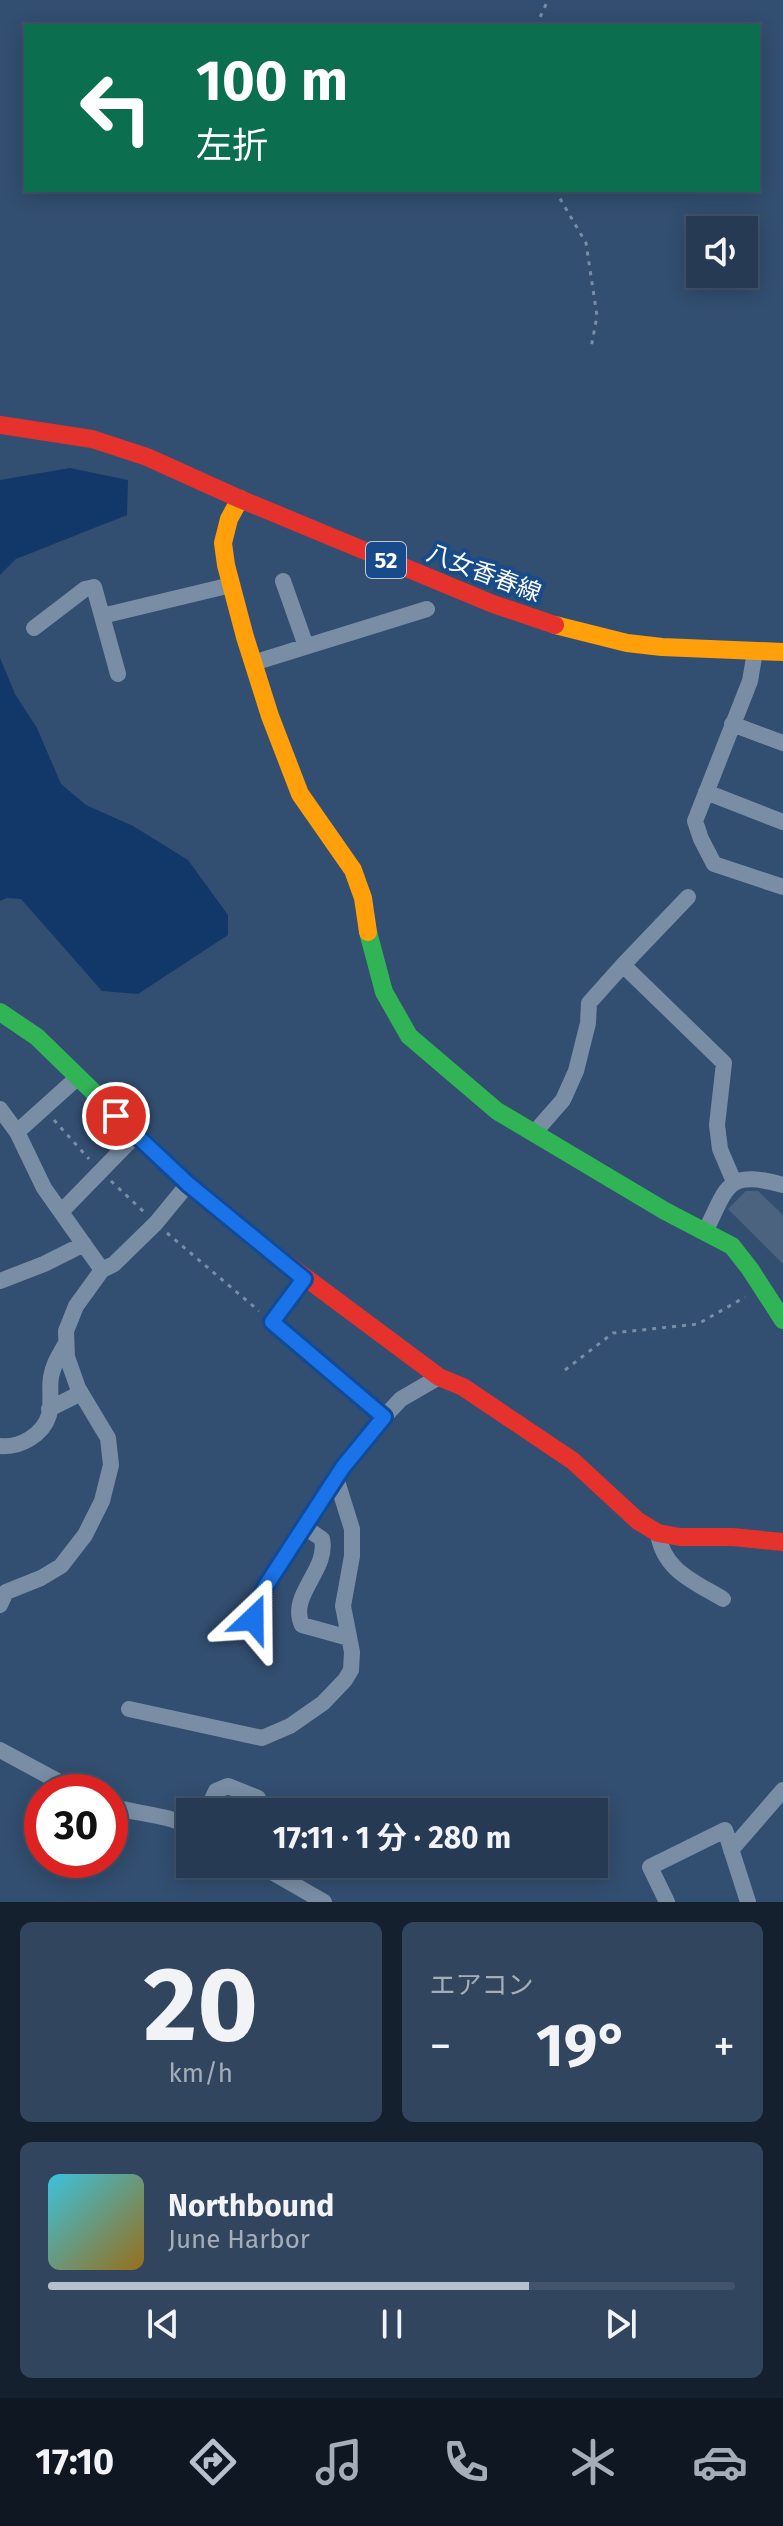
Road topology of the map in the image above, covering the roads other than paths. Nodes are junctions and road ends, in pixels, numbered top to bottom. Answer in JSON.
{"nodes":[{"id":1,"x":0,"y":425,"type":"edge"},
{"id":2,"x":240,"y":499,"type":"junction"},
{"id":3,"x":283,"y":581,"type":"dead end"},
{"id":4,"x":231,"y":585,"type":"junction"},
{"id":5,"x":427,"y":609,"type":"dead end"},
{"id":6,"x":102,"y":616,"type":"junction"},
{"id":7,"x":34,"y":628,"type":"dead end"},
{"id":8,"x":306,"y":646,"type":"junction"},
{"id":9,"x":755,"y":652,"type":"junction"},
{"id":10,"x":783,"y":652,"type":"edge"},
{"id":11,"x":253,"y":663,"type":"junction"},
{"id":12,"x":118,"y":674,"type":"dead end"},
{"id":13,"x":732,"y":724,"type":"junction"},
{"id":14,"x":783,"y":743,"type":"edge"},
{"id":15,"x":706,"y":792,"type":"junction"},
{"id":16,"x":783,"y":822,"type":"edge"},
{"id":17,"x":783,"y":887,"type":"edge"},
{"id":18,"x":688,"y":897,"type":"dead end"},
{"id":19,"x":623,"y":965,"type":"junction"},
{"id":20,"x":3,"y":1019,"type":"edge"},
{"id":21,"x":77,"y":1078,"type":"junction"},
{"id":22,"x":0,"y":1109,"type":"edge"},
{"id":23,"x":17,"y":1132,"type":"junction"},
{"id":24,"x":534,"y":1133,"type":"junction"},
{"id":25,"x":136,"y":1135,"type":"junction"},
{"id":26,"x":734,"y":1182,"type":"junction"},
{"id":27,"x":188,"y":1184,"type":"junction"},
{"id":28,"x":783,"y":1185,"type":"edge"},
{"id":29,"x":61,"y":1212,"type":"junction"},
{"id":30,"x":705,"y":1232,"type":"junction"},
{"id":31,"x":84,"y":1244,"type":"junction"},
{"id":32,"x":102,"y":1270,"type":"junction"},
{"id":33,"x":304,"y":1279,"type":"junction"},
{"id":34,"x":0,"y":1281,"type":"edge"},
{"id":35,"x":783,"y":1320,"type":"edge"},
{"id":36,"x":66,"y":1343,"type":"junction"},
{"id":37,"x":439,"y":1377,"type":"junction"},
{"id":38,"x":81,"y":1393,"type":"junction"},
{"id":39,"x":49,"y":1409,"type":"junction"},
{"id":40,"x":384,"y":1417,"type":"junction"},
{"id":41,"x":0,"y":1446,"type":"edge"},
{"id":42,"x":336,"y":1478,"type":"junction"},
{"id":43,"x":306,"y":1528,"type":"junction"},
{"id":44,"x":658,"y":1533,"type":"junction"},
{"id":45,"x":783,"y":1542,"type":"edge"},
{"id":46,"x":723,"y":1599,"type":"dead end"},
{"id":47,"x":0,"y":1605,"type":"edge"},
{"id":48,"x":253,"y":1619,"type":"dead end"},
{"id":49,"x":349,"y":1638,"type":"junction"},
{"id":50,"x":129,"y":1709,"type":"dead end"},
{"id":51,"x":0,"y":1750,"type":"edge"},
{"id":52,"x":45,"y":1774,"type":"edge"},
{"id":53,"x":783,"y":1790,"type":"edge"},
{"id":54,"x":213,"y":1798,"type":"edge"},
{"id":55,"x":258,"y":1798,"type":"dead end"},
{"id":56,"x":128,"y":1812,"type":"edge"},
{"id":57,"x":176,"y":1820,"type":"edge"},
{"id":58,"x":731,"y":1850,"type":"junction"},
{"id":59,"x":282,"y":1878,"type":"edge"},
{"id":60,"x":324,"y":1902,"type":"edge"},
{"id":61,"x":667,"y":1902,"type":"edge"},
{"id":62,"x":748,"y":1902,"type":"edge"}],
"edges":[{"from":1,"to":2,"type":"street","name":"八女香春線","number":"52"},
{"from":2,"to":4,"type":"street"},
{"from":2,"to":9,"type":"street","name":"八女香春線","number":"52"},
{"from":3,"to":8,"type":"street"},
{"from":4,"to":6,"type":"street"},
{"from":4,"to":11,"type":"street"},
{"from":5,"to":8,"type":"street"},
{"from":6,"to":7,"type":"street"},
{"from":6,"to":12,"type":"street"},
{"from":8,"to":11,"type":"street"},
{"from":9,"to":10,"type":"street","name":"八女香春線","number":"52"},
{"from":9,"to":13,"type":"street"},
{"from":11,"to":24,"type":"street"},
{"from":13,"to":14,"type":"street"},
{"from":13,"to":15,"type":"street"},
{"from":15,"to":16,"type":"street"},
{"from":15,"to":17,"type":"street"},
{"from":18,"to":19,"type":"street"},
{"from":19,"to":24,"type":"street"},
{"from":19,"to":26,"type":"street"},
{"from":20,"to":21,"type":"street"},
{"from":21,"to":23,"type":"street"},
{"from":21,"to":25,"type":"street"},
{"from":22,"to":23,"type":"street"},
{"from":23,"to":29,"type":"street"},
{"from":24,"to":30,"type":"street"},
{"from":25,"to":27,"type":"street"},
{"from":25,"to":29,"type":"street"},
{"from":26,"to":28,"type":"street"},
{"from":26,"to":30,"type":"street"},
{"from":27,"to":32,"type":"street"},
{"from":27,"to":33,"type":"street"},
{"from":29,"to":31,"type":"street"},
{"from":30,"to":35,"type":"street"},
{"from":31,"to":32,"type":"street"},
{"from":31,"to":34,"type":"street"},
{"from":32,"to":36,"type":"street"},
{"from":33,"to":37,"type":"street"},
{"from":33,"to":40,"type":"street"},
{"from":36,"to":38,"type":"street"},
{"from":36,"to":39,"type":"street"},
{"from":37,"to":40,"type":"street"},
{"from":37,"to":44,"type":"street"},
{"from":38,"to":39,"type":"street"},
{"from":38,"to":47,"type":"street"},
{"from":39,"to":41,"type":"street"},
{"from":40,"to":42,"type":"street"},
{"from":42,"to":43,"type":"street"},
{"from":42,"to":49,"type":"street"},
{"from":43,"to":48,"type":"street"},
{"from":43,"to":49,"type":"street"},
{"from":44,"to":45,"type":"street"},
{"from":44,"to":46,"type":"street"},
{"from":49,"to":50,"type":"street"},
{"from":51,"to":52,"type":"street"},
{"from":53,"to":58,"type":"street"},
{"from":54,"to":55,"type":"street"},
{"from":56,"to":57,"type":"street"},
{"from":58,"to":61,"type":"street"},
{"from":58,"to":62,"type":"street"},
{"from":59,"to":60,"type":"street"}]}
